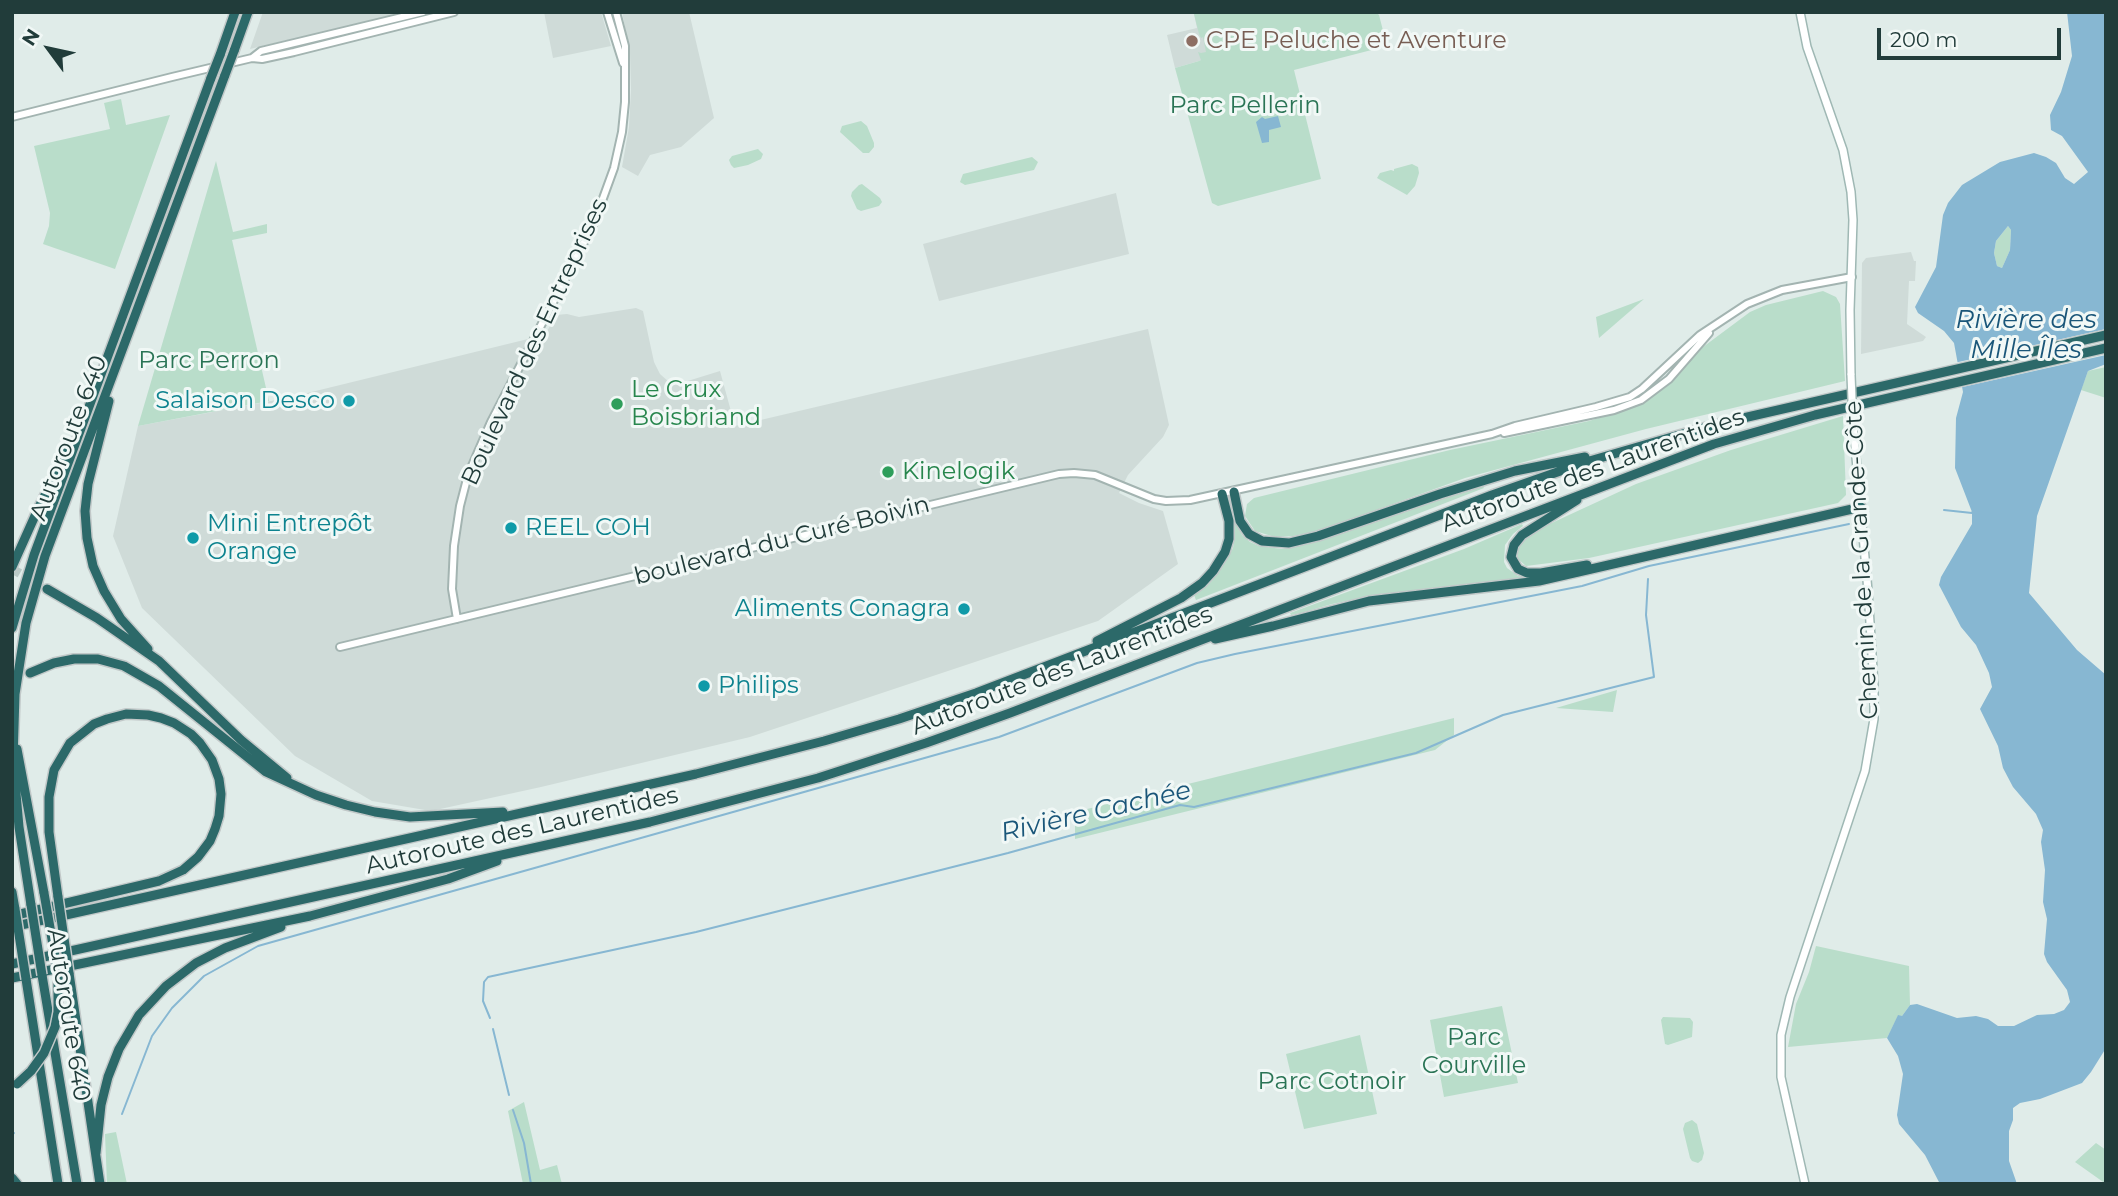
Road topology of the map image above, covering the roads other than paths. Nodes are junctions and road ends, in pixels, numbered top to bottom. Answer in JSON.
{"nodes":[{"id":1,"x":235,"y":12,"type":"edge"},
{"id":2,"x":248,"y":12,"type":"edge"},
{"id":3,"x":423,"y":12,"type":"edge"},
{"id":4,"x":454,"y":12,"type":"edge"},
{"id":5,"x":607,"y":12,"type":"edge"},
{"id":6,"x":616,"y":12,"type":"edge"},
{"id":7,"x":1800,"y":12,"type":"edge"},
{"id":8,"x":253,"y":58,"type":"junction"},
{"id":9,"x":624,"y":65,"type":"junction"},
{"id":10,"x":223,"y":70,"type":"junction"},
{"id":11,"x":12,"y":117,"type":"edge"},
{"id":12,"x":1852,"y":276,"type":"junction"},
{"id":13,"x":1714,"y":326,"type":"junction"},
{"id":14,"x":2106,"y":335,"type":"edge"},
{"id":15,"x":2106,"y":348,"type":"edge"},
{"id":16,"x":118,"y":365,"type":"junction"},
{"id":17,"x":86,"y":414,"type":"junction"},
{"id":18,"x":1492,"y":434,"type":"junction"},
{"id":19,"x":1622,"y":451,"type":"junction"},
{"id":20,"x":1594,"y":489,"type":"junction"},
{"id":21,"x":1234,"y":492,"type":"junction"},
{"id":22,"x":1223,"y":494,"type":"junction"},
{"id":23,"x":1860,"y":507,"type":"junction"},
{"id":24,"x":1658,"y":554,"type":"junction"},
{"id":25,"x":12,"y":567,"type":"edge"},
{"id":26,"x":47,"y":589,"type":"tunnel mouth"},
{"id":27,"x":457,"y":619,"type":"junction"},
{"id":28,"x":12,"y":628,"type":"edge"},
{"id":29,"x":1189,"y":644,"type":"junction"},
{"id":30,"x":340,"y":647,"type":"dead end"},
{"id":31,"x":159,"y":661,"type":"junction"},
{"id":32,"x":1055,"y":663,"type":"junction"},
{"id":33,"x":30,"y":673,"type":"dead end"},
{"id":34,"x":13,"y":726,"type":"edge"},
{"id":35,"x":299,"y":787,"type":"junction"},
{"id":36,"x":530,"y":811,"type":"junction"},
{"id":37,"x":534,"y":848,"type":"junction"},
{"id":38,"x":12,"y":892,"type":"edge"},
{"id":39,"x":14,"y":912,"type":"edge"},
{"id":40,"x":310,"y":916,"type":"junction"},
{"id":41,"x":12,"y":927,"type":"edge"},
{"id":42,"x":12,"y":934,"type":"edge"},
{"id":43,"x":12,"y":964,"type":"edge"},
{"id":44,"x":12,"y":978,"type":"edge"},
{"id":45,"x":26,"y":979,"type":"junction"},
{"id":46,"x":15,"y":1085,"type":"edge"},
{"id":47,"x":96,"y":1153,"type":"junction"},
{"id":48,"x":12,"y":1178,"type":"edge"},
{"id":49,"x":17,"y":1184,"type":"edge"},
{"id":50,"x":58,"y":1184,"type":"edge"},
{"id":51,"x":76,"y":1184,"type":"edge"},
{"id":52,"x":100,"y":1184,"type":"edge"},
{"id":53,"x":1805,"y":1184,"type":"edge"}],
"edges":[{"from":1,"to":17,"type":"highway","name":"Autoroute 640","bridge":true},
{"from":2,"to":10,"type":"highway","name":"Autoroute 640","bridge":true},
{"from":3,"to":8,"type":"street"},
{"from":4,"to":8,"type":"street"},
{"from":5,"to":9,"type":"street","name":"Boulevard des Entreprises"},
{"from":6,"to":9,"type":"street","name":"Boulevard des Entreprises"},
{"from":7,"to":12,"type":"main road","name":"Chemin de la Grande-Côte"},
{"from":8,"to":10,"type":"street"},
{"from":9,"to":27,"type":"street","name":"Boulevard des Entreprises"},
{"from":10,"to":11,"type":"street"},
{"from":10,"to":16,"type":"highway","name":"Autoroute 640"},
{"from":12,"to":13,"type":"street"},
{"from":12,"to":23,"type":"main road","name":"Chemin de la Grande-Côte","bridge":true},
{"from":13,"to":18,"type":"street"},
{"from":13,"to":18,"type":"street"},
{"from":14,"to":19,"type":"highway","name":"Autoroute des Laurentides"},
{"from":15,"to":20,"type":"highway","name":"Autoroute des Laurentides"},
{"from":16,"to":31,"type":"highway"},
{"from":16,"to":34,"type":"highway","name":"Autoroute 640"},
{"from":17,"to":25,"type":"highway"},
{"from":17,"to":28,"type":"highway","name":"Autoroute 640"},
{"from":18,"to":21,"type":"street","name":"boulevard du Curé Boivin"},
{"from":19,"to":21,"type":"highway"},
{"from":19,"to":32,"type":"highway","name":"Autoroute des Laurentides"},
{"from":20,"to":24,"type":"highway"},
{"from":20,"to":29,"type":"highway","name":"Autoroute des Laurentides"},
{"from":21,"to":22,"type":"street","name":"boulevard du Curé Boivin"},
{"from":22,"to":27,"type":"street","name":"boulevard du Curé Boivin"},
{"from":22,"to":32,"type":"highway"},
{"from":23,"to":24,"type":"highway"},
{"from":23,"to":53,"type":"main road","name":"Chemin de la Grande-Côte"},
{"from":24,"to":29,"type":"highway"},
{"from":26,"to":31,"type":"highway"},
{"from":27,"to":30,"type":"street","name":"boulevard du Curé Boivin"},
{"from":29,"to":37,"type":"highway","name":"Autoroute des Laurentides"},
{"from":31,"to":35,"type":"highway"},
{"from":32,"to":36,"type":"highway","name":"Autoroute des Laurentides"},
{"from":33,"to":35,"type":"highway"},
{"from":34,"to":46,"type":"highway","bridge":true},
{"from":34,"to":51,"type":"highway","name":"Autoroute 640","bridge":true},
{"from":35,"to":36,"type":"highway"},
{"from":36,"to":41,"type":"highway","name":"Autoroute des Laurentides"},
{"from":37,"to":40,"type":"highway"},
{"from":37,"to":43,"type":"highway","name":"Autoroute des Laurentides"},
{"from":38,"to":39,"type":"highway","name":"Autoroute 640"},
{"from":39,"to":45,"type":"highway","name":"Autoroute 640","bridge":true},
{"from":39,"to":47,"type":"highway","bridge":true},
{"from":40,"to":44,"type":"highway"},
{"from":40,"to":47,"type":"highway"},
{"from":42,"to":45,"type":"highway","bridge":true},
{"from":45,"to":50,"type":"highway","name":"Autoroute 640"},
{"from":47,"to":52,"type":"highway"},
{"from":48,"to":49,"type":"highway"}]}
